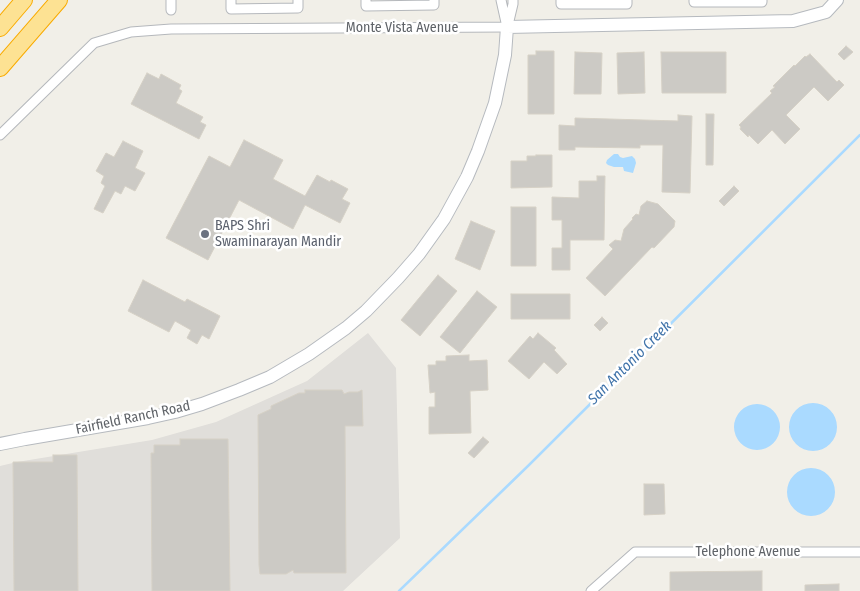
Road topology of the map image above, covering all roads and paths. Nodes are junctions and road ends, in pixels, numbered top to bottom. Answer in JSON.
{"nodes":[{"id":1,"x":24,"y":0,"type":"edge"},
{"id":2,"x":59,"y":0,"type":"edge"},
{"id":3,"x":171,"y":0,"type":"edge"},
{"id":4,"x":501,"y":0,"type":"edge"},
{"id":5,"x":513,"y":0,"type":"edge"},
{"id":6,"x":838,"y":0,"type":"edge"},
{"id":7,"x":694,"y":1,"type":"edge"},
{"id":8,"x":762,"y":1,"type":"edge"},
{"id":9,"x":434,"y":2,"type":"edge"},
{"id":10,"x":561,"y":2,"type":"edge"},
{"id":11,"x":627,"y":2,"type":"edge"},
{"id":12,"x":366,"y":3,"type":"edge"},
{"id":13,"x":231,"y":4,"type":"edge"},
{"id":14,"x":298,"y":4,"type":"edge"},
{"id":15,"x":171,"y":10,"type":"dead end"},
{"id":16,"x":508,"y":27,"type":"junction"},
{"id":17,"x":0,"y":28,"type":"edge"},
{"id":18,"x":0,"y":68,"type":"edge"},
{"id":19,"x":0,"y":135,"type":"edge"},
{"id":20,"x":1,"y":444,"type":"edge"},
{"id":21,"x":860,"y":552,"type":"edge"},
{"id":22,"x":591,"y":591,"type":"edge"}],
"edges":[{"from":1,"to":17,"type":"highway"},
{"from":2,"to":18,"type":"highway"},
{"from":3,"to":15,"type":"street"},
{"from":4,"to":16,"type":"street"},
{"from":5,"to":16,"type":"street"},
{"from":6,"to":16,"type":"street","name":"Monte Vista Avenue"},
{"from":7,"to":8,"type":"street"},
{"from":9,"to":12,"type":"street"},
{"from":10,"to":11,"type":"street"},
{"from":13,"to":14,"type":"street"},
{"from":16,"to":19,"type":"street","name":"Monte Vista Avenue"},
{"from":16,"to":20,"type":"street","name":"Fairfield Ranch Road"},
{"from":21,"to":22,"type":"street","name":"Telephone Avenue"}]}
